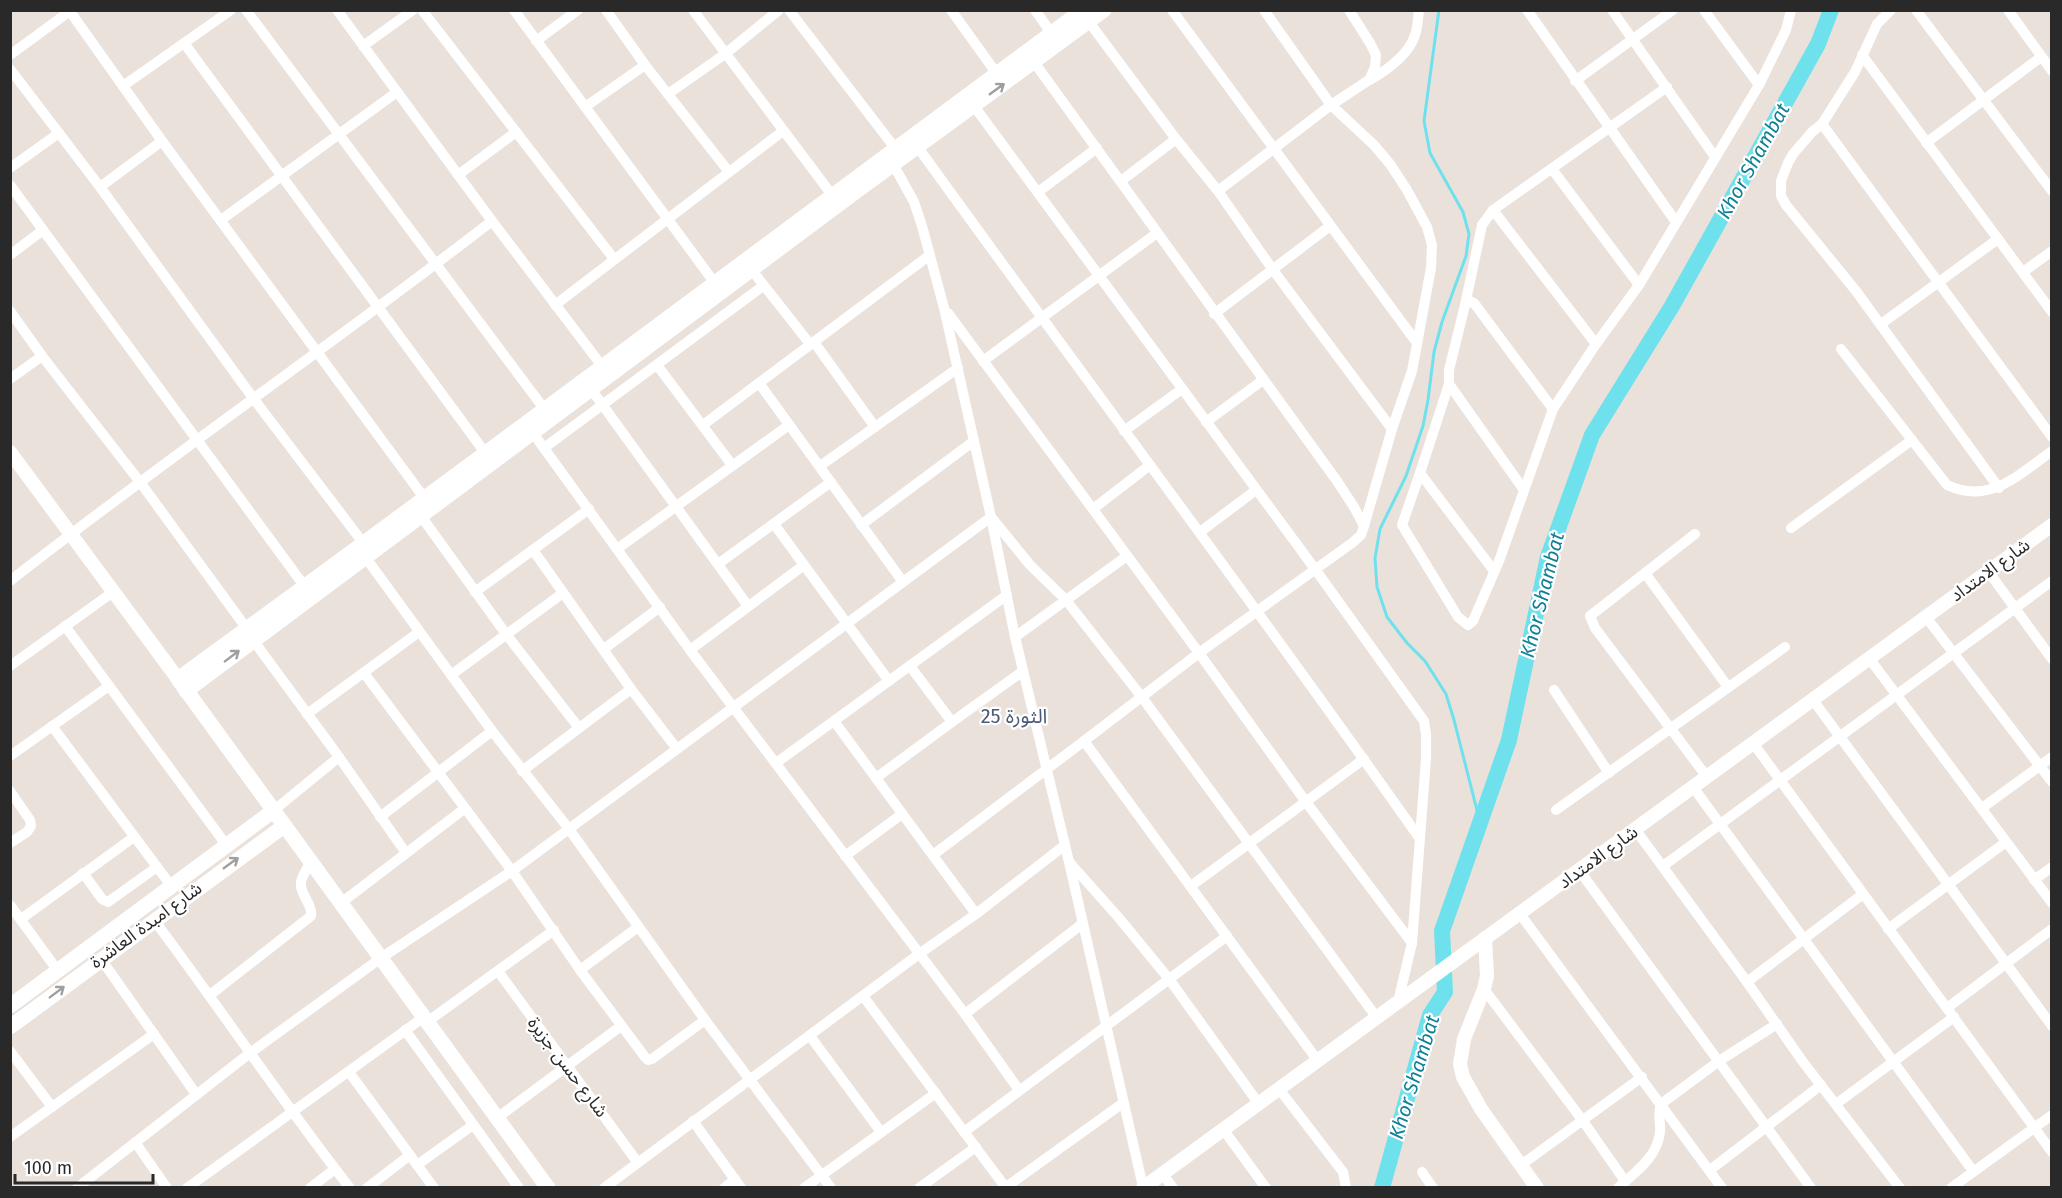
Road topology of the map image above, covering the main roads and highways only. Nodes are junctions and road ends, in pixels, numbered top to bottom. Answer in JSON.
{"nodes":[{"id":1,"x":1104,"y":10,"type":"edge"},
{"id":2,"x":1086,"y":16,"type":"edge"},
{"id":3,"x":365,"y":551,"type":"junction"},
{"id":4,"x":250,"y":635,"type":"junction"},
{"id":5,"x":273,"y":811,"type":"junction"},
{"id":6,"x":284,"y":826,"type":"junction"},
{"id":7,"x":249,"y":829,"type":"junction"},
{"id":8,"x":259,"y":843,"type":"junction"},
{"id":9,"x":10,"y":1006,"type":"edge"},
{"id":10,"x":10,"y":1027,"type":"edge"},
{"id":11,"x":548,"y":1188,"type":"edge"}],
"edges":[{"from":1,"to":2,"type":"main road"},
{"from":3,"to":2,"type":"main road","one_way":true},
{"from":2,"to":3,"type":"main road"},
{"from":3,"to":4,"type":"main road"},
{"from":3,"to":4,"type":"main road"},
{"from":4,"to":5,"type":"main road"},
{"from":5,"to":6,"type":"main road"},
{"from":5,"to":7,"type":"main road","name":"شارع امبدة العاشرة"},
{"from":6,"to":8,"type":"main road","name":"شارع امبدة العاشرة"},
{"from":6,"to":11,"type":"main road"},
{"from":7,"to":8,"type":"main road"},
{"from":7,"to":9,"type":"main road","name":"شارع امبدة العاشرة"},
{"from":10,"to":8,"type":"main road","name":"شارع امبدة العاشرة","one_way":true}]}
